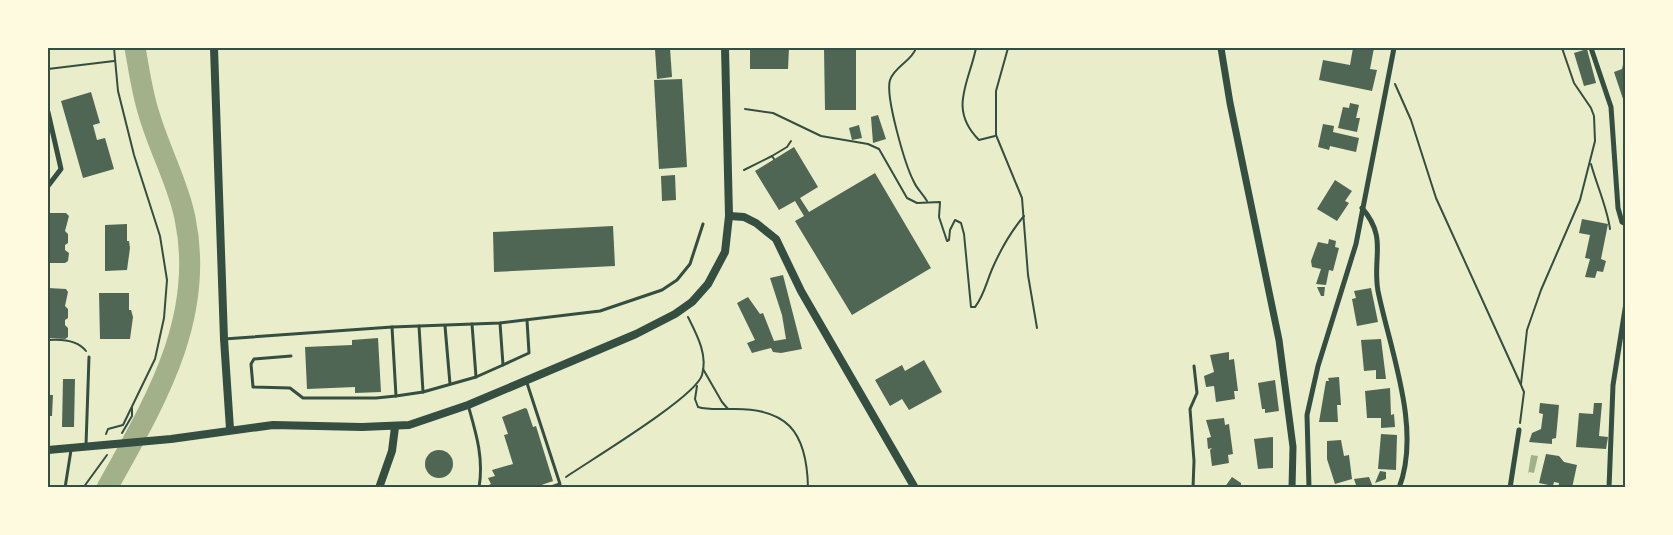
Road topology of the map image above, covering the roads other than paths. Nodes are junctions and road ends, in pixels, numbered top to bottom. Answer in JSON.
{"nodes":[{"id":1,"x":214,"y":48,"type":"edge"},
{"id":2,"x":725,"y":48,"type":"edge"},
{"id":3,"x":1222,"y":48,"type":"edge"},
{"id":4,"x":1394,"y":48,"type":"edge"},
{"id":5,"x":1592,"y":48,"type":"edge"},
{"id":6,"x":48,"y":112,"type":"edge"},
{"id":7,"x":50,"y":135,"type":"edge"},
{"id":8,"x":48,"y":186,"type":"edge"},
{"id":9,"x":1362,"y":208,"type":"junction"},
{"id":10,"x":729,"y":216,"type":"junction"},
{"id":11,"x":702,"y":224,"type":"dead end"},
{"id":12,"x":1626,"y":224,"type":"edge"},
{"id":13,"x":1626,"y":303,"type":"edge"},
{"id":14,"x":527,"y":320,"type":"junction"},
{"id":15,"x":500,"y":323,"type":"junction"},
{"id":16,"x":472,"y":324,"type":"junction"},
{"id":17,"x":420,"y":326,"type":"junction"},
{"id":18,"x":445,"y":326,"type":"junction"},
{"id":19,"x":392,"y":327,"type":"junction"},
{"id":20,"x":224,"y":339,"type":"junction"},
{"id":21,"x":291,"y":356,"type":"dead end"},
{"id":22,"x":89,"y":357,"type":"road end"},
{"id":23,"x":503,"y":366,"type":"junction"},
{"id":24,"x":1194,"y":366,"type":"dead end"},
{"id":25,"x":476,"y":376,"type":"junction"},
{"id":26,"x":526,"y":380,"type":"junction"},
{"id":27,"x":450,"y":384,"type":"junction"},
{"id":28,"x":423,"y":392,"type":"junction"},
{"id":29,"x":396,"y":396,"type":"junction"},
{"id":30,"x":468,"y":405,"type":"junction"},
{"id":31,"x":395,"y":426,"type":"junction"},
{"id":32,"x":230,"y":429,"type":"junction"},
{"id":33,"x":1519,"y":430,"type":"road end"},
{"id":34,"x":86,"y":448,"type":"junction"},
{"id":35,"x":71,"y":449,"type":"junction"},
{"id":36,"x":48,"y":450,"type":"edge"},
{"id":37,"x":65,"y":488,"type":"edge"},
{"id":38,"x":379,"y":488,"type":"edge"},
{"id":39,"x":479,"y":488,"type":"edge"},
{"id":40,"x":548,"y":488,"type":"edge"},
{"id":41,"x":915,"y":488,"type":"edge"},
{"id":42,"x":1193,"y":488,"type":"edge"},
{"id":43,"x":1292,"y":488,"type":"edge"},
{"id":44,"x":1309,"y":488,"type":"edge"},
{"id":45,"x":1399,"y":488,"type":"edge"},
{"id":46,"x":1510,"y":488,"type":"edge"},
{"id":47,"x":1609,"y":488,"type":"edge"}],
"edges":[{"from":1,"to":20,"type":"main road"},
{"from":2,"to":10,"type":"main road"},
{"from":3,"to":43,"type":"street"},
{"from":4,"to":9,"type":"street"},
{"from":5,"to":12,"type":"street"},
{"from":6,"to":7,"type":"street"},
{"from":7,"to":8,"type":"street"},
{"from":9,"to":44,"type":"street"},
{"from":9,"to":45,"type":"street"},
{"from":10,"to":26,"type":"main road"},
{"from":10,"to":41,"type":"main road"},
{"from":11,"to":14,"type":"lane"},
{"from":13,"to":47,"type":"street"},
{"from":14,"to":15,"type":"lane"},
{"from":14,"to":23,"type":"lane"},
{"from":15,"to":16,"type":"lane"},
{"from":15,"to":23,"type":"lane"},
{"from":16,"to":18,"type":"lane"},
{"from":16,"to":25,"type":"lane"},
{"from":17,"to":18,"type":"lane"},
{"from":17,"to":19,"type":"lane"},
{"from":17,"to":28,"type":"lane"},
{"from":18,"to":27,"type":"lane"},
{"from":19,"to":20,"type":"lane"},
{"from":19,"to":29,"type":"lane"},
{"from":20,"to":32,"type":"main road"},
{"from":21,"to":29,"type":"lane"},
{"from":22,"to":34,"type":"lane"},
{"from":23,"to":25,"type":"lane"},
{"from":24,"to":42,"type":"lane"},
{"from":25,"to":27,"type":"lane"},
{"from":26,"to":30,"type":"main road"},
{"from":26,"to":40,"type":"lane"},
{"from":27,"to":28,"type":"lane"},
{"from":28,"to":29,"type":"lane"},
{"from":30,"to":31,"type":"main road"},
{"from":30,"to":39,"type":"lane"},
{"from":31,"to":32,"type":"main road"},
{"from":31,"to":38,"type":"main road"},
{"from":32,"to":34,"type":"main road"},
{"from":33,"to":46,"type":"street"},
{"from":34,"to":35,"type":"main road"},
{"from":35,"to":36,"type":"main road"},
{"from":35,"to":37,"type":"lane"}]}
